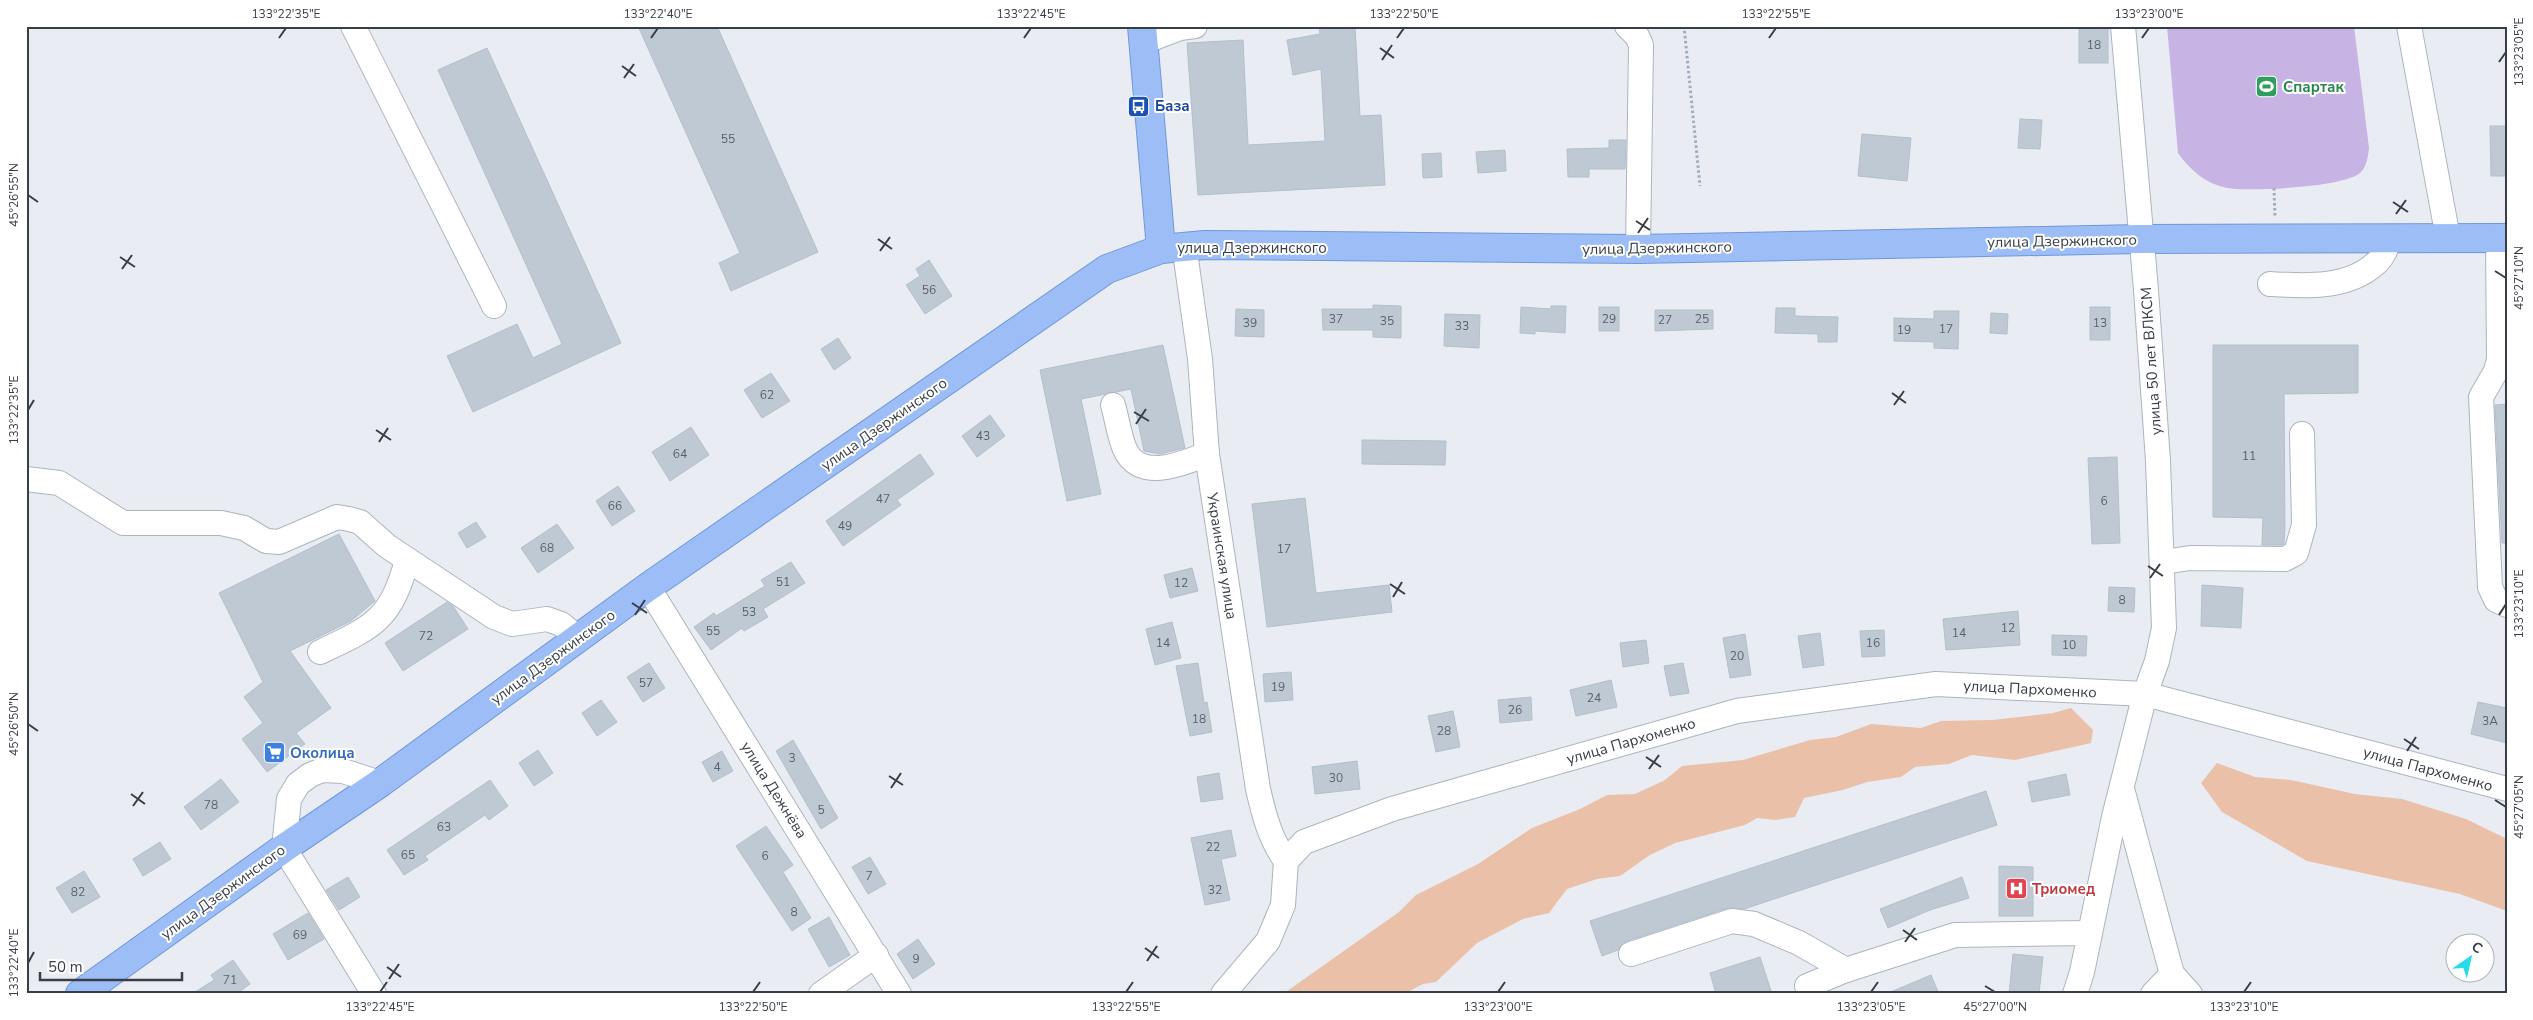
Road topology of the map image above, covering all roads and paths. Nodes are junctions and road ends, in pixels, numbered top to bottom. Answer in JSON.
{"nodes":[{"id":1,"x":353,"y":26,"type":"edge"},
{"id":2,"x":1195,"y":26,"type":"edge"},
{"id":3,"x":1627,"y":26,"type":"edge"},
{"id":4,"x":1684,"y":26,"type":"edge"},
{"id":5,"x":2123,"y":26,"type":"edge"},
{"id":6,"x":2409,"y":26,"type":"edge"},
{"id":7,"x":1142,"y":34,"type":"edge"},
{"id":8,"x":1700,"y":186,"type":"dead end"},
{"id":9,"x":2274,"y":188,"type":"dead end"},
{"id":10,"x":2391,"y":237,"type":"junction"},
{"id":11,"x":2276,"y":238,"type":"junction"},
{"id":12,"x":2448,"y":238,"type":"junction"},
{"id":13,"x":2502,"y":238,"type":"edge"},
{"id":14,"x":2140,"y":239,"type":"junction"},
{"id":15,"x":1172,"y":247,"type":"junction"},
{"id":16,"x":1638,"y":249,"type":"junction"},
{"id":17,"x":2270,"y":284,"type":"dead end"},
{"id":18,"x":494,"y":306,"type":"dead end"},
{"id":19,"x":1114,"y":406,"type":"dead end"},
{"id":20,"x":2302,"y":434,"type":"dead end"},
{"id":21,"x":1206,"y":454,"type":"junction"},
{"id":22,"x":26,"y":479,"type":"edge"},
{"id":23,"x":407,"y":560,"type":"junction"},
{"id":24,"x":2163,"y":562,"type":"junction"},
{"id":25,"x":648,"y":587,"type":"junction"},
{"id":26,"x":2507,"y":605,"type":"edge"},
{"id":27,"x":578,"y":638,"type":"junction"},
{"id":28,"x":320,"y":652,"type":"dead end"},
{"id":29,"x":2145,"y":694,"type":"junction"},
{"id":30,"x":380,"y":783,"type":"junction"},
{"id":31,"x":2122,"y":787,"type":"junction"},
{"id":32,"x":2507,"y":789,"type":"edge"},
{"id":33,"x":284,"y":848,"type":"junction"},
{"id":34,"x":1286,"y":861,"type":"junction"},
{"id":35,"x":2090,"y":933,"type":"junction"},
{"id":36,"x":1631,"y":954,"type":"dead end"},
{"id":37,"x":876,"y":955,"type":"junction"},
{"id":38,"x":1846,"y":970,"type":"junction"},
{"id":39,"x":2172,"y":974,"type":"junction"},
{"id":40,"x":1807,"y":986,"type":"dead end"},
{"id":41,"x":80,"y":994,"type":"edge"},
{"id":42,"x":374,"y":994,"type":"edge"},
{"id":43,"x":821,"y":994,"type":"edge"},
{"id":44,"x":899,"y":994,"type":"edge"},
{"id":45,"x":1223,"y":994,"type":"edge"},
{"id":46,"x":2075,"y":994,"type":"edge"},
{"id":47,"x":2153,"y":994,"type":"edge"},
{"id":48,"x":2190,"y":994,"type":"edge"}],
"edges":[{"from":1,"to":18,"type":"street"},
{"from":2,"to":7,"type":"street"},
{"from":3,"to":16,"type":"street"},
{"from":4,"to":8,"type":"path"},
{"from":5,"to":14,"type":"street","name":"улица 50 лет ВЛКСМ"},
{"from":6,"to":12,"type":"street"},
{"from":7,"to":15,"type":"main road","name":"Украинская улица"},
{"from":9,"to":11,"type":"path"},
{"from":10,"to":11,"type":"main road","name":"улица Дзержинского"},
{"from":10,"to":12,"type":"main road","name":"улица Дзержинского"},
{"from":10,"to":17,"type":"street"},
{"from":11,"to":14,"type":"main road","name":"улица Дзержинского"},
{"from":12,"to":13,"type":"main road","name":"улица Дзержинского"},
{"from":13,"to":26,"type":"street"},
{"from":14,"to":16,"type":"main road","name":"улица Дзержинского"},
{"from":14,"to":24,"type":"street","name":"улица 50 лет ВЛКСМ"},
{"from":15,"to":16,"type":"main road","name":"улица Дзержинского"},
{"from":15,"to":21,"type":"street","name":"Украинская улица"},
{"from":15,"to":25,"type":"main road","name":"улица Дзержинского"},
{"from":19,"to":21,"type":"street"},
{"from":20,"to":24,"type":"street"},
{"from":21,"to":34,"type":"street","name":"Украинская улица"},
{"from":22,"to":23,"type":"street"},
{"from":23,"to":27,"type":"street"},
{"from":23,"to":28,"type":"street"},
{"from":24,"to":29,"type":"street","name":"улица 50 лет ВЛКСМ"},
{"from":25,"to":27,"type":"main road","name":"улица Дзержинского"},
{"from":25,"to":37,"type":"street","name":"улица Дежнёва"},
{"from":27,"to":30,"type":"main road","name":"улица Дзержинского"},
{"from":29,"to":31,"type":"street"},
{"from":29,"to":32,"type":"street","name":"улица Пархоменко"},
{"from":29,"to":34,"type":"street","name":"улица Пархоменко"},
{"from":30,"to":33,"type":"main road","name":"улица Дзержинского"},
{"from":30,"to":33,"type":"street"},
{"from":31,"to":35,"type":"street"},
{"from":31,"to":39,"type":"street"},
{"from":33,"to":41,"type":"main road","name":"улица Дзержинского"},
{"from":33,"to":42,"type":"street"},
{"from":34,"to":45,"type":"street"},
{"from":35,"to":38,"type":"street"},
{"from":35,"to":46,"type":"street"},
{"from":36,"to":38,"type":"street"},
{"from":37,"to":43,"type":"street"},
{"from":37,"to":44,"type":"street","name":"улица Дежнёва"},
{"from":38,"to":40,"type":"street"},
{"from":39,"to":47,"type":"street"},
{"from":39,"to":48,"type":"street"}]}
